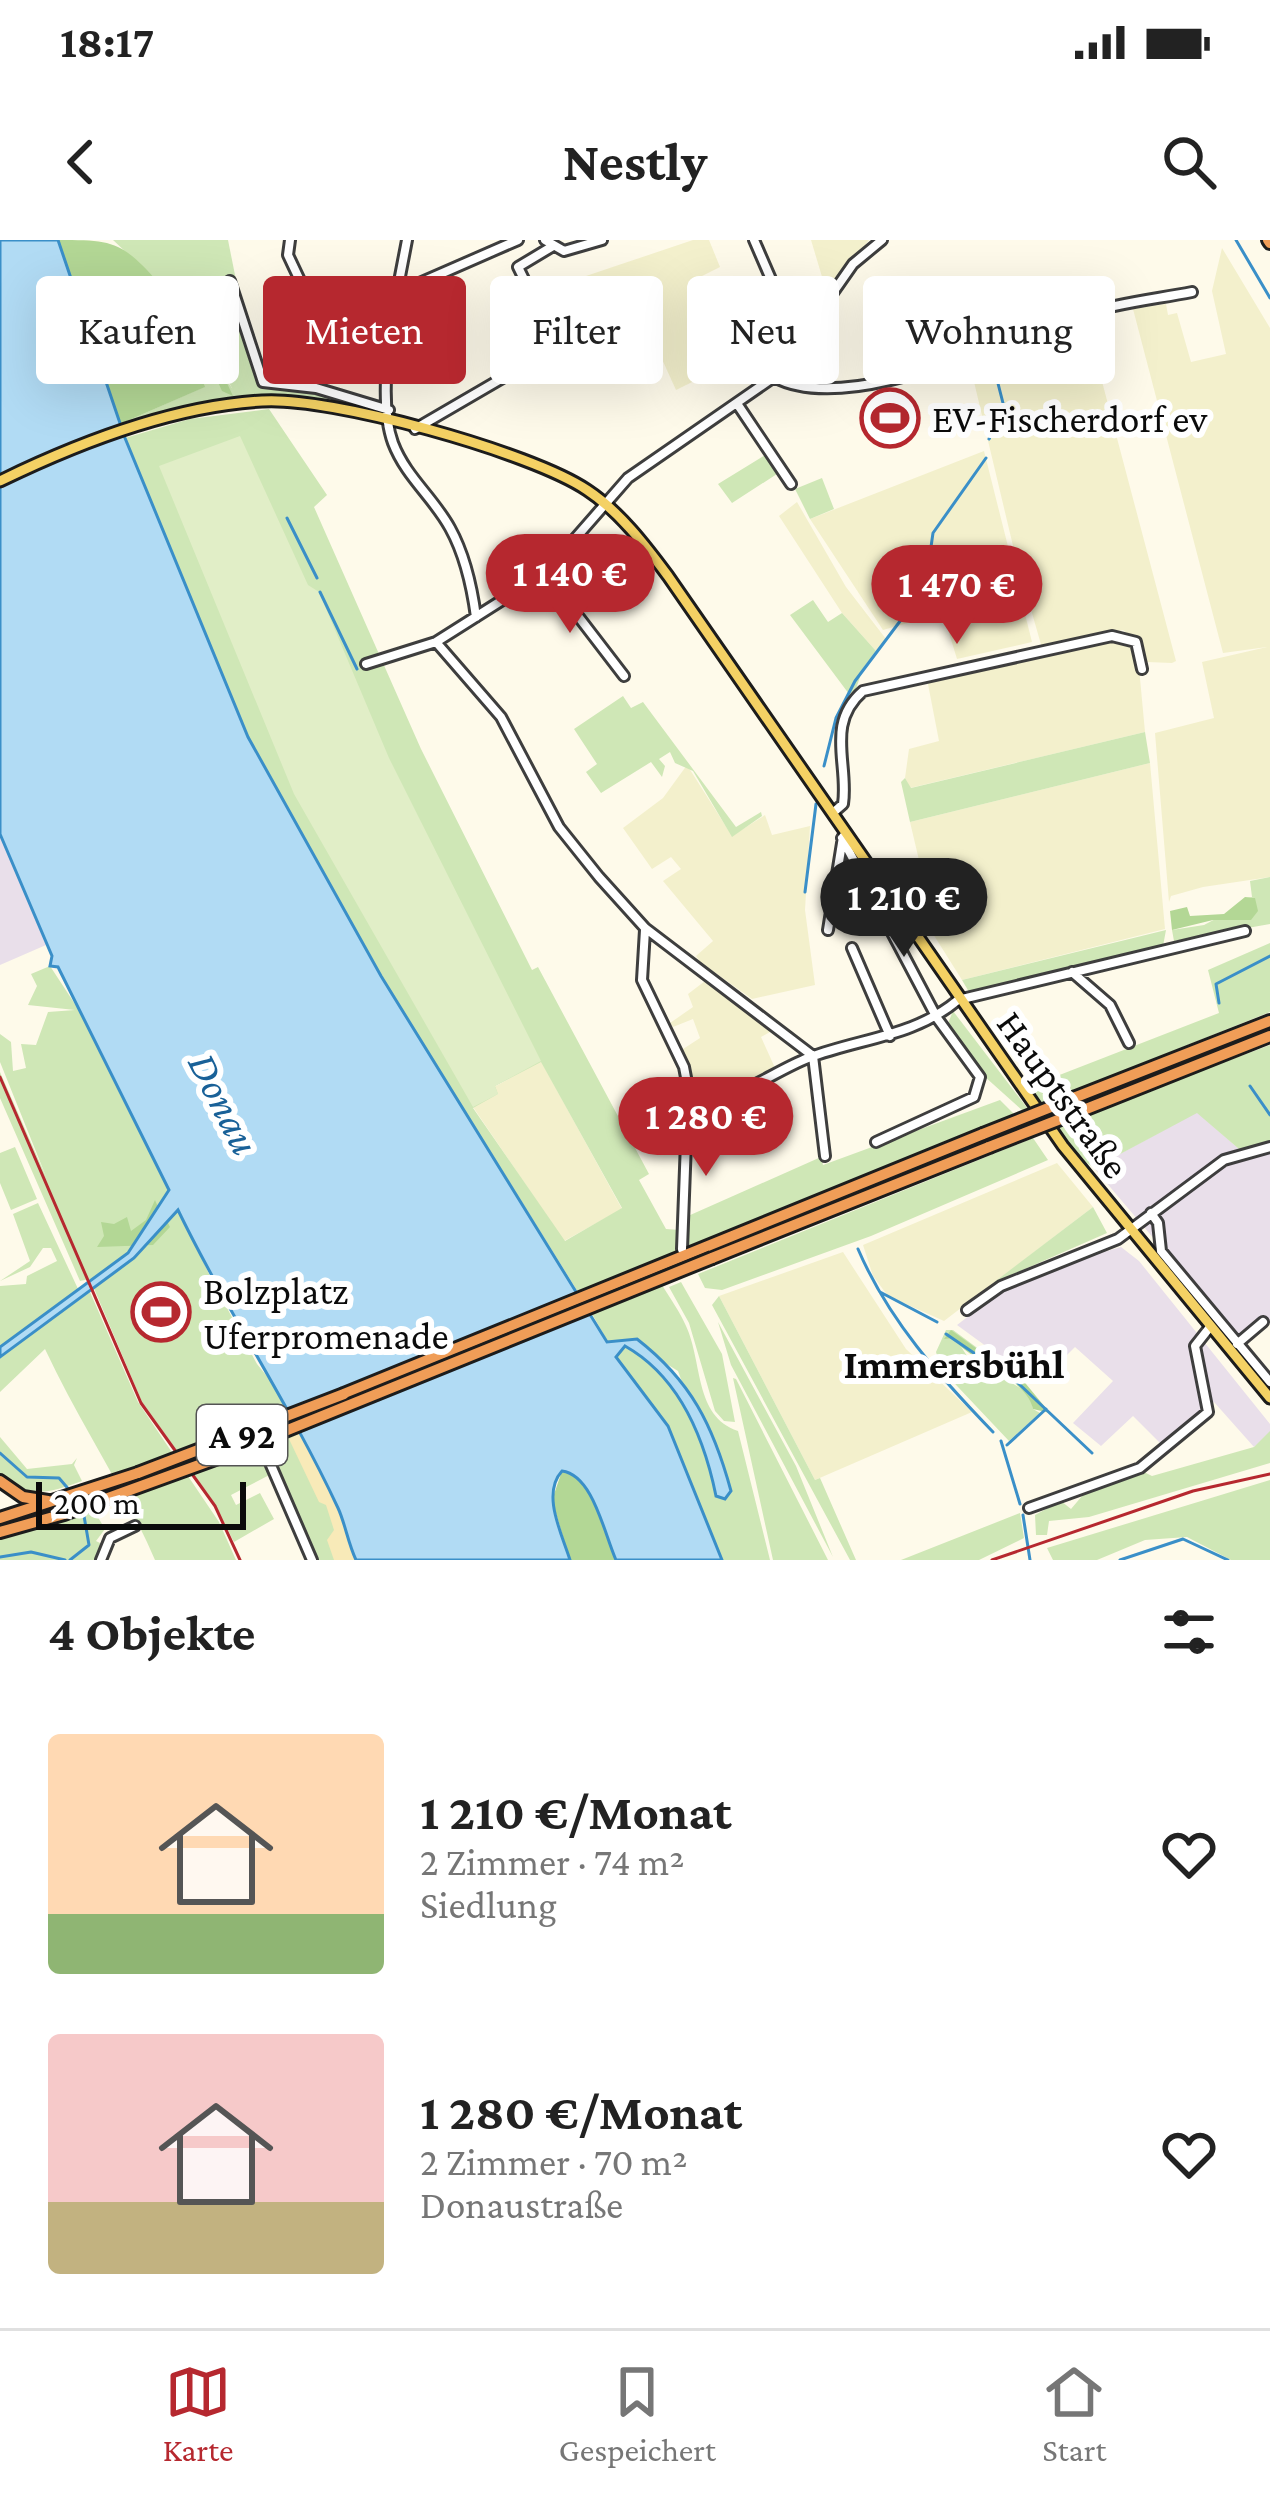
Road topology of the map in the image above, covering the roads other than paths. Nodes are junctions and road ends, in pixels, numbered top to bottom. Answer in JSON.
{"nodes":[{"id":1,"x":290,"y":240,"type":"edge"},
{"id":2,"x":407,"y":240,"type":"edge"},
{"id":3,"x":518,"y":240,"type":"edge"},
{"id":4,"x":602,"y":240,"type":"edge"},
{"id":5,"x":754,"y":240,"type":"edge"},
{"id":6,"x":882,"y":240,"type":"edge"},
{"id":7,"x":549,"y":243,"type":"edge"},
{"id":8,"x":298,"y":276,"type":"edge"},
{"id":9,"x":401,"y":276,"type":"edge"},
{"id":10,"x":435,"y":276,"type":"edge"},
{"id":11,"x":770,"y":276,"type":"edge"},
{"id":12,"x":839,"y":286,"type":"edge"},
{"id":13,"x":1192,"y":292,"type":"dead end"},
{"id":14,"x":239,"y":309,"type":"edge"},
{"id":15,"x":389,"y":384,"type":"edge"},
{"id":16,"x":765,"y":384,"type":"edge"},
{"id":17,"x":797,"y":384,"type":"edge"},
{"id":18,"x":738,"y":405,"type":"junction"},
{"id":19,"x":390,"y":417,"type":"junction"},
{"id":20,"x":414,"y":430,"type":"junction"},
{"id":21,"x":0,"y":481,"type":"edge"},
{"id":22,"x":791,"y":484,"type":"dead end"},
{"id":23,"x":605,"y":503,"type":"junction"},
{"id":24,"x":545,"y":573,"type":"junction"},
{"id":25,"x":476,"y":617,"type":"junction"},
{"id":26,"x":436,"y":642,"type":"junction"},
{"id":27,"x":365,"y":664,"type":"dead end"},
{"id":28,"x":1142,"y":669,"type":"dead end"},
{"id":29,"x":624,"y":676,"type":"dead end"},
{"id":30,"x":835,"y":811,"type":"junction"},
{"id":31,"x":844,"y":834,"type":"junction"},
{"id":32,"x":645,"y":928,"type":"junction"},
{"id":33,"x":828,"y":930,"type":"dead end"},
{"id":34,"x":1245,"y":931,"type":"dead end"},
{"id":35,"x":665,"y":941,"type":"junction"},
{"id":36,"x":852,"y":948,"type":"dead end"},
{"id":37,"x":646,"y":950,"type":"junction"},
{"id":38,"x":1071,"y":971,"type":"junction"},
{"id":39,"x":958,"y":1000,"type":"junction"},
{"id":40,"x":933,"y":1019,"type":"junction"},
{"id":41,"x":1270,"y":1022,"type":"edge"},
{"id":42,"x":890,"y":1036,"type":"junction"},
{"id":43,"x":1270,"y":1036,"type":"edge"},
{"id":44,"x":1130,"y":1043,"type":"dead end"},
{"id":45,"x":813,"y":1056,"type":"junction"},
{"id":46,"x":688,"y":1088,"type":"junction"},
{"id":47,"x":698,"y":1100,"type":"junction"},
{"id":48,"x":687,"y":1110,"type":"junction"},
{"id":49,"x":876,"y":1142,"type":"dead end"},
{"id":50,"x":1270,"y":1148,"type":"edge"},
{"id":51,"x":825,"y":1156,"type":"dead end"},
{"id":52,"x":1150,"y":1213,"type":"junction"},
{"id":53,"x":1129,"y":1230,"type":"junction"},
{"id":54,"x":682,"y":1249,"type":"dead end"},
{"id":55,"x":710,"y":1253,"type":"junction"},
{"id":56,"x":967,"y":1310,"type":"dead end"},
{"id":57,"x":1263,"y":1322,"type":"dead end"},
{"id":58,"x":1210,"y":1327,"type":"junction"},
{"id":59,"x":1237,"y":1344,"type":"junction"},
{"id":60,"x":1270,"y":1382,"type":"edge"},
{"id":61,"x":1270,"y":1398,"type":"edge"},
{"id":62,"x":270,"y":1463,"type":"dead end"},
{"id":63,"x":0,"y":1481,"type":"edge"},
{"id":64,"x":61,"y":1508,"type":"junction"},
{"id":65,"x":1029,"y":1508,"type":"dead end"},
{"id":66,"x":0,"y":1518,"type":"edge"},
{"id":67,"x":135,"y":1526,"type":"dead end"},
{"id":68,"x":0,"y":1532,"type":"edge"},
{"id":69,"x":100,"y":1560,"type":"edge"},
{"id":70,"x":312,"y":1560,"type":"edge"}],
"edges":[{"from":1,"to":8,"type":"street"},
{"from":2,"to":9,"type":"street"},
{"from":3,"to":10,"type":"street"},
{"from":4,"to":7,"type":"street"},
{"from":5,"to":11,"type":"street"},
{"from":6,"to":12,"type":"street"},
{"from":7,"to":20,"type":"street"},
{"from":13,"to":17,"type":"street"},
{"from":14,"to":19,"type":"street"},
{"from":15,"to":19,"type":"street"},
{"from":16,"to":18,"type":"street"},
{"from":18,"to":22,"type":"street"},
{"from":18,"to":23,"type":"street"},
{"from":19,"to":20,"type":"main road","name":"Hauptstraße"},
{"from":19,"to":21,"type":"main road","name":"Hauptstraße"},
{"from":19,"to":25,"type":"street"},
{"from":20,"to":23,"type":"main road","name":"Hauptstraße"},
{"from":23,"to":24,"type":"street"},
{"from":23,"to":30,"type":"main road","name":"Hauptstraße"},
{"from":24,"to":25,"type":"street"},
{"from":24,"to":29,"type":"street"},
{"from":25,"to":26,"type":"street"},
{"from":26,"to":27,"type":"street"},
{"from":26,"to":32,"type":"street"},
{"from":28,"to":30,"type":"street"},
{"from":30,"to":31,"type":"main road","name":"Hauptstraße"},
{"from":31,"to":33,"type":"street"},
{"from":31,"to":39,"type":"main road","name":"Hauptstraße"},
{"from":31,"to":40,"type":"street"},
{"from":32,"to":35,"type":"street"},
{"from":32,"to":37,"type":"street"},
{"from":34,"to":38,"type":"street"},
{"from":35,"to":37,"type":"street"},
{"from":35,"to":45,"type":"street"},
{"from":36,"to":42,"type":"street"},
{"from":37,"to":46,"type":"street"},
{"from":38,"to":39,"type":"street"},
{"from":38,"to":44,"type":"street"},
{"from":39,"to":40,"type":"street"},
{"from":39,"to":53,"type":"main road","name":"Hauptstraße"},
{"from":40,"to":42,"type":"street"},
{"from":40,"to":49,"type":"street"},
{"from":41,"to":55,"type":"highway","number":"A 92","bridge":true},
{"from":42,"to":45,"type":"street"},
{"from":43,"to":55,"type":"highway","number":"A 92","bridge":true},
{"from":45,"to":47,"type":"street"},
{"from":45,"to":51,"type":"street"},
{"from":46,"to":47,"type":"street"},
{"from":46,"to":48,"type":"street"},
{"from":47,"to":48,"type":"street"},
{"from":48,"to":54,"type":"street"},
{"from":50,"to":52,"type":"street"},
{"from":52,"to":53,"type":"street"},
{"from":52,"to":59,"type":"street","name":"Hauptstraße"},
{"from":53,"to":56,"type":"street","name":"Hauptstraße"},
{"from":53,"to":58,"type":"main road","name":"Hauptstraße"},
{"from":55,"to":64,"type":"highway","number":"A 92","bridge":true},
{"from":57,"to":59,"type":"street"},
{"from":58,"to":61,"type":"main road","name":"Hauptstraße"},
{"from":58,"to":65,"type":"street"},
{"from":59,"to":60,"type":"street","name":"Hauptstraße"},
{"from":62,"to":70,"type":"street"},
{"from":63,"to":64,"type":"highway"},
{"from":64,"to":66,"type":"highway","number":"A 92"},
{"from":64,"to":68,"type":"highway","number":"A 92"},
{"from":67,"to":69,"type":"street"}]}
